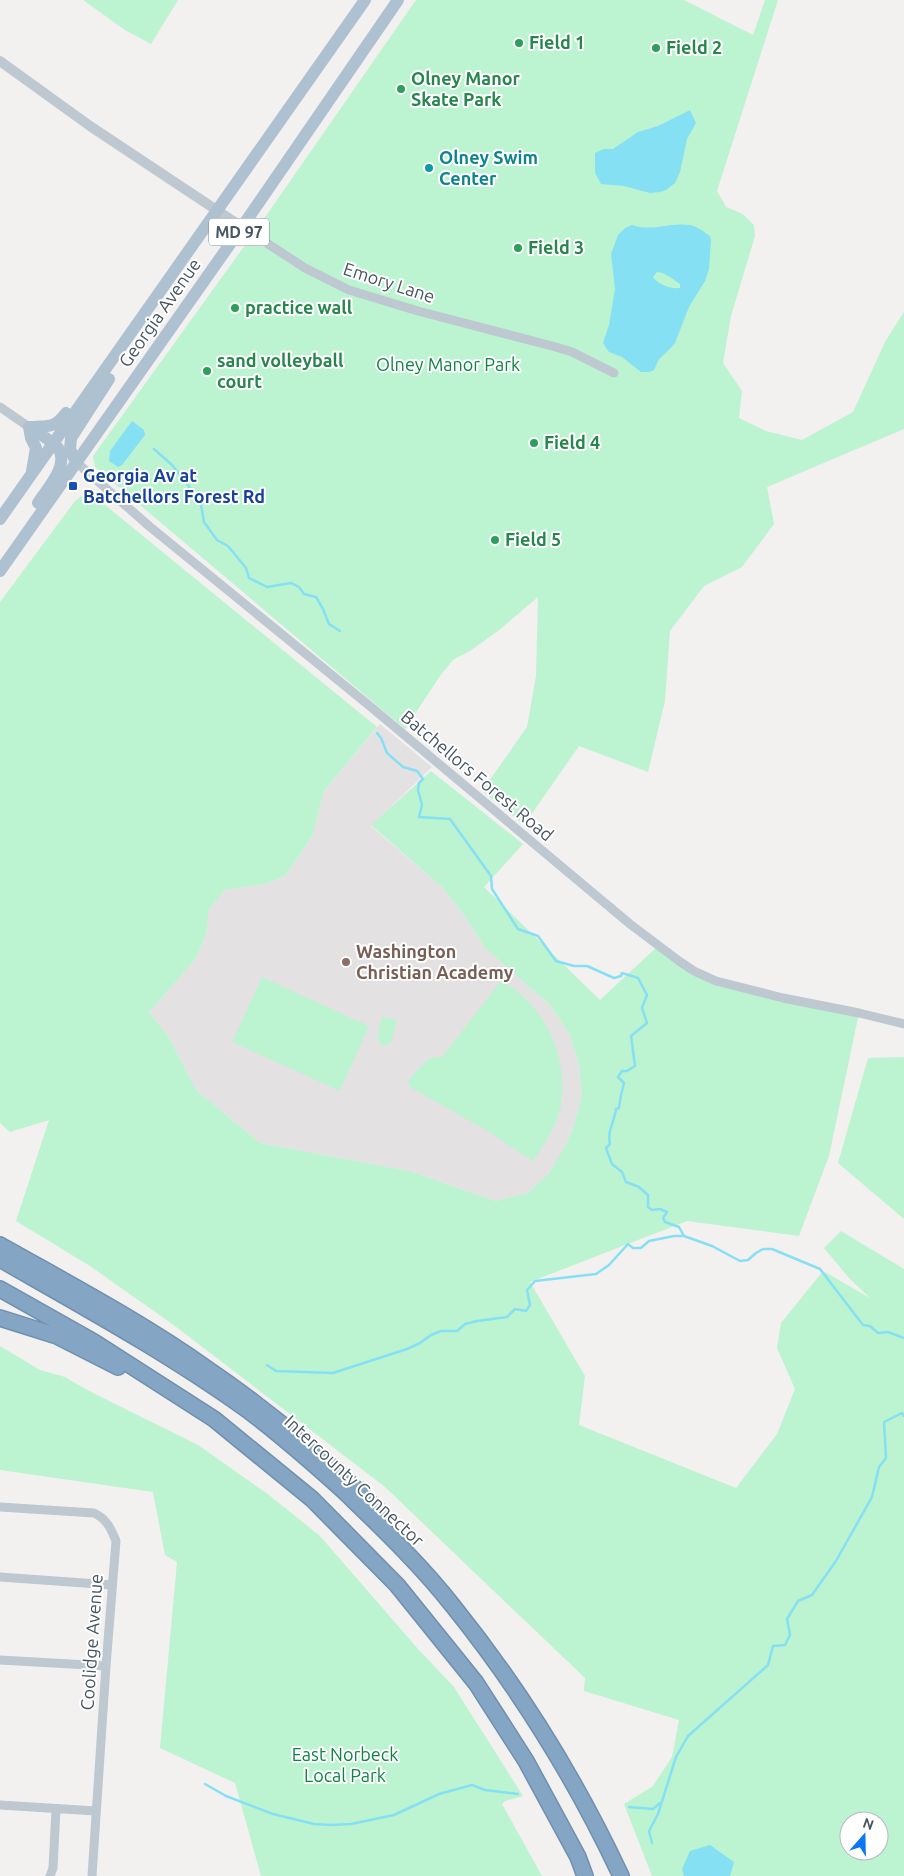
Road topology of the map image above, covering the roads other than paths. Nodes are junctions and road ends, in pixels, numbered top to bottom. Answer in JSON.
{"nodes":[{"id":1,"x":365,"y":0,"type":"edge"},
{"id":2,"x":398,"y":0,"type":"edge"},
{"id":3,"x":0,"y":61,"type":"edge"},
{"id":4,"x":217,"y":210,"type":"junction"},
{"id":5,"x":242,"y":227,"type":"junction"},
{"id":6,"x":123,"y":345,"type":"junction"},
{"id":7,"x":614,"y":373,"type":"dead end"},
{"id":8,"x":97,"y":381,"type":"junction"},
{"id":9,"x":0,"y":407,"type":"edge"},
{"id":10,"x":29,"y":427,"type":"junction"},
{"id":11,"x":53,"y":444,"type":"junction"},
{"id":12,"x":76,"y":462,"type":"junction"},
{"id":13,"x":30,"y":477,"type":"junction"},
{"id":14,"x":0,"y":519,"type":"edge"},
{"id":15,"x":0,"y":570,"type":"edge"},
{"id":16,"x":904,"y":1024,"type":"edge"},
{"id":17,"x":0,"y":1245,"type":"edge"},
{"id":18,"x":0,"y":1259,"type":"edge"},
{"id":19,"x":0,"y":1289,"type":"edge"},
{"id":20,"x":0,"y":1318,"type":"edge"},
{"id":21,"x":187,"y":1401,"type":"junction"},
{"id":22,"x":0,"y":1507,"type":"edge"},
{"id":23,"x":0,"y":1578,"type":"edge"},
{"id":24,"x":112,"y":1585,"type":"junction"},
{"id":25,"x":453,"y":1605,"type":"junction"},
{"id":26,"x":0,"y":1660,"type":"edge"},
{"id":27,"x":106,"y":1666,"type":"junction"},
{"id":28,"x":0,"y":1805,"type":"edge"},
{"id":29,"x":56,"y":1809,"type":"junction"},
{"id":30,"x":96,"y":1811,"type":"junction"},
{"id":31,"x":50,"y":1876,"type":"edge"},
{"id":32,"x":92,"y":1876,"type":"edge"},
{"id":33,"x":585,"y":1876,"type":"edge"},
{"id":34,"x":621,"y":1876,"type":"edge"}],
"edges":[{"from":1,"to":4,"type":"main road","name":"Georgia Avenue","number":"MD 97"},
{"from":2,"to":5,"type":"main road","name":"Georgia Avenue","number":"MD 97"},
{"from":3,"to":4,"type":"street","name":"Emory Lane"},
{"from":4,"to":5,"type":"street","name":"Emory Lane"},
{"from":4,"to":6,"type":"main road","name":"Georgia Avenue","number":"MD 97"},
{"from":5,"to":7,"type":"street","name":"Emory Lane"},
{"from":5,"to":12,"type":"main road","name":"Georgia Avenue","number":"MD 97"},
{"from":6,"to":8,"type":"main road","name":"Georgia Avenue","number":"MD 97"},
{"from":6,"to":12,"type":"main road"},
{"from":8,"to":10,"type":"main road"},
{"from":8,"to":11,"type":"main road","name":"Georgia Avenue","number":"MD 97"},
{"from":9,"to":10,"type":"street"},
{"from":10,"to":11,"type":"main road"},
{"from":10,"to":13,"type":"main road"},
{"from":11,"to":13,"type":"main road","name":"Georgia Avenue","number":"MD 97"},
{"from":11,"to":15,"type":"main road"},
{"from":12,"to":15,"type":"main road","name":"Georgia Avenue","number":"MD 97"},
{"from":12,"to":16,"type":"street","name":"Batchellors Forest Road"},
{"from":13,"to":14,"type":"main road","name":"Georgia Avenue","number":"MD 97"},
{"from":17,"to":25,"type":"highway"},
{"from":18,"to":25,"type":"highway","name":"Intercounty Connector"},
{"from":19,"to":21,"type":"highway"},
{"from":20,"to":21,"type":"highway"},
{"from":21,"to":33,"type":"highway"},
{"from":22,"to":24,"type":"street","name":"Coolidge Avenue"},
{"from":23,"to":24,"type":"street"},
{"from":24,"to":27,"type":"street","name":"Coolidge Avenue"},
{"from":25,"to":34,"type":"highway","name":"Intercounty Connector"},
{"from":26,"to":27,"type":"street"},
{"from":27,"to":30,"type":"street","name":"Coolidge Avenue"},
{"from":28,"to":29,"type":"street"},
{"from":29,"to":30,"type":"street"},
{"from":29,"to":31,"type":"street"},
{"from":30,"to":32,"type":"street","name":"Coolidge Avenue"}]}
